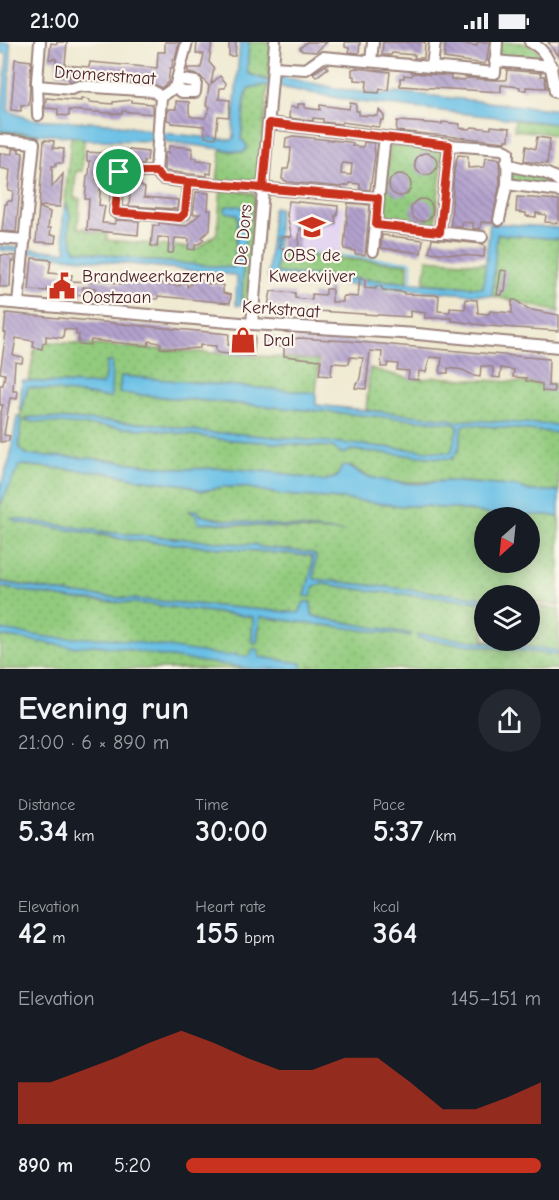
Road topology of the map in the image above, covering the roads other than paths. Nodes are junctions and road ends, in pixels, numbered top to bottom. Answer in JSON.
{"nodes":[{"id":1,"x":40,"y":42,"type":"edge"},
{"id":2,"x":187,"y":42,"type":"edge"},
{"id":3,"x":275,"y":42,"type":"edge"},
{"id":4,"x":373,"y":42,"type":"edge"},
{"id":5,"x":435,"y":42,"type":"edge"},
{"id":6,"x":497,"y":42,"type":"edge"},
{"id":7,"x":530,"y":42,"type":"edge"},
{"id":8,"x":371,"y":61,"type":"junction"},
{"id":9,"x":495,"y":61,"type":"junction"},
{"id":10,"x":432,"y":66,"type":"junction"},
{"id":11,"x":552,"y":66,"type":"junction"},
{"id":12,"x":272,"y":77,"type":"junction"},
{"id":13,"x":176,"y":83,"type":"junction"},
{"id":14,"x":38,"y":86,"type":"junction"},
{"id":15,"x":196,"y":87,"type":"dead end"},
{"id":16,"x":555,"y":92,"type":"dead end"},
{"id":17,"x":161,"y":97,"type":"junction"},
{"id":18,"x":38,"y":115,"type":"dead end"},
{"id":19,"x":269,"y":123,"type":"junction"},
{"id":20,"x":387,"y":138,"type":"junction"},
{"id":21,"x":0,"y":140,"type":"edge"},
{"id":22,"x":449,"y":145,"type":"junction"},
{"id":23,"x":506,"y":163,"type":"junction"},
{"id":24,"x":156,"y":172,"type":"junction"},
{"id":25,"x":559,"y":180,"type":"edge"},
{"id":26,"x":188,"y":182,"type":"junction"},
{"id":27,"x":507,"y":184,"type":"junction"},
{"id":28,"x":263,"y":188,"type":"junction"},
{"id":29,"x":559,"y":191,"type":"edge"},
{"id":30,"x":378,"y":198,"type":"junction"},
{"id":31,"x":499,"y":220,"type":"dead end"},
{"id":32,"x":376,"y":225,"type":"junction"},
{"id":33,"x":440,"y":232,"type":"junction"},
{"id":34,"x":482,"y":237,"type":"dead end"},
{"id":35,"x":0,"y":238,"type":"edge"},
{"id":36,"x":25,"y":247,"type":"junction"},
{"id":37,"x":373,"y":251,"type":"dead end"},
{"id":38,"x":18,"y":303,"type":"junction"},
{"id":39,"x":0,"y":304,"type":"edge"},
{"id":40,"x":252,"y":324,"type":"junction"},
{"id":41,"x":559,"y":347,"type":"edge"}],
"edges":[{"from":1,"to":14,"type":"street","name":"Dromerstraat"},
{"from":2,"to":13,"type":"street","name":"Dromerstraat"},
{"from":3,"to":12,"type":"street","name":"De Dors"},
{"from":4,"to":8,"type":"street"},
{"from":5,"to":10,"type":"street"},
{"from":6,"to":9,"type":"street"},
{"from":7,"to":11,"type":"street"},
{"from":8,"to":10,"type":"street"},
{"from":8,"to":12,"type":"street"},
{"from":9,"to":10,"type":"street"},
{"from":9,"to":11,"type":"street"},
{"from":11,"to":16,"type":"street"},
{"from":12,"to":19,"type":"street","name":"De Dors"},
{"from":13,"to":15,"type":"street","name":"Dromerstraat"},
{"from":13,"to":17,"type":"street","name":"Dromerstraat"},
{"from":14,"to":17,"type":"street","name":"Dromerstraat"},
{"from":14,"to":18,"type":"street"},
{"from":17,"to":24,"type":"street"},
{"from":19,"to":20,"type":"street"},
{"from":19,"to":28,"type":"street","name":"De Dors"},
{"from":20,"to":22,"type":"street"},
{"from":20,"to":30,"type":"street"},
{"from":21,"to":36,"type":"street"},
{"from":22,"to":23,"type":"street"},
{"from":22,"to":33,"type":"street"},
{"from":23,"to":25,"type":"street"},
{"from":23,"to":27,"type":"street"},
{"from":24,"to":26,"type":"street"},
{"from":24,"to":26,"type":"street"},
{"from":26,"to":28,"type":"street"},
{"from":27,"to":29,"type":"street"},
{"from":27,"to":31,"type":"street"},
{"from":28,"to":30,"type":"street"},
{"from":28,"to":40,"type":"street","name":"De Dors"},
{"from":30,"to":32,"type":"street"},
{"from":32,"to":33,"type":"street"},
{"from":32,"to":37,"type":"street"},
{"from":33,"to":34,"type":"street"},
{"from":35,"to":36,"type":"street"},
{"from":36,"to":38,"type":"street"},
{"from":38,"to":39,"type":"street","name":"Kerkstraat"},
{"from":38,"to":40,"type":"street","name":"Kerkstraat"},
{"from":40,"to":41,"type":"street","name":"Kerkstraat"}]}
